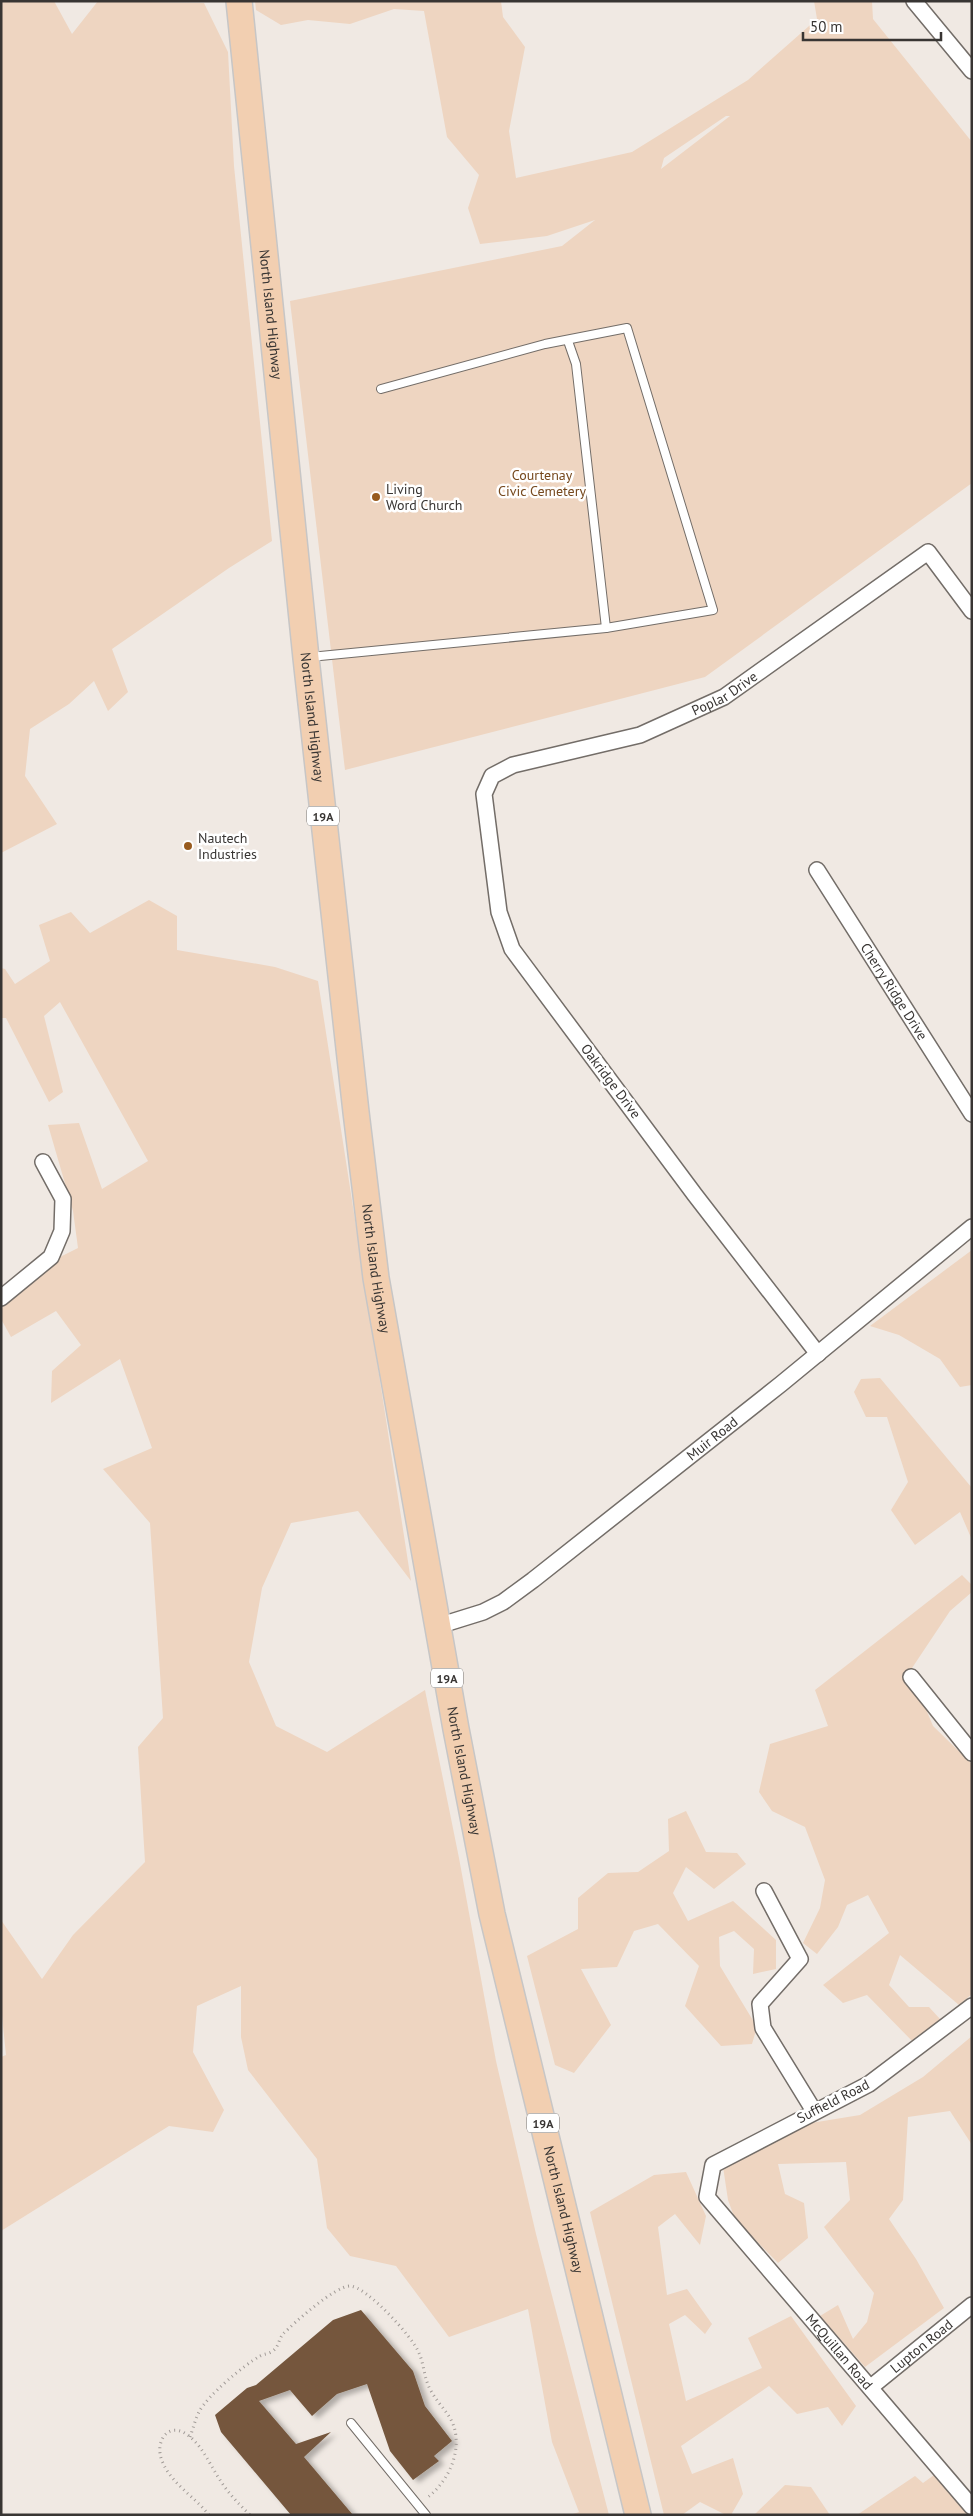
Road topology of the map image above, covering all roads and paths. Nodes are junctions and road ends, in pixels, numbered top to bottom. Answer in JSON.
{"nodes":[{"id":1,"x":239,"y":1,"type":"edge"},
{"id":2,"x":914,"y":1,"type":"edge"},
{"id":3,"x":972,"y":71,"type":"edge"},
{"id":4,"x":568,"y":341,"type":"junction"},
{"id":5,"x":381,"y":389,"type":"dead end"},
{"id":6,"x":972,"y":612,"type":"edge"},
{"id":7,"x":606,"y":628,"type":"junction"},
{"id":8,"x":306,"y":658,"type":"junction"},
{"id":9,"x":492,"y":776,"type":"joint"},
{"id":10,"x":817,"y":870,"type":"dead end"},
{"id":11,"x":972,"y":1114,"type":"edge"},
{"id":12,"x":43,"y":1162,"type":"dead end"},
{"id":13,"x":972,"y":1227,"type":"edge"},
{"id":14,"x":1,"y":1298,"type":"edge"},
{"id":15,"x":818,"y":1354,"type":"junction"},
{"id":16,"x":438,"y":1626,"type":"junction"},
{"id":17,"x":910,"y":1677,"type":"dead end"},
{"id":18,"x":972,"y":1754,"type":"edge"},
{"id":19,"x":764,"y":1891,"type":"dead end"},
{"id":20,"x":972,"y":2006,"type":"edge"},
{"id":21,"x":814,"y":2111,"type":"junction"},
{"id":22,"x":707,"y":2197,"type":"joint"},
{"id":23,"x":972,"y":2305,"type":"edge"},
{"id":24,"x":871,"y":2387,"type":"junction"},
{"id":25,"x":351,"y":2423,"type":"dead end"},
{"id":26,"x":190,"y":2437,"type":"junction"},
{"id":27,"x":418,"y":2505,"type":"junction"},
{"id":28,"x":972,"y":2507,"type":"edge"},
{"id":29,"x":209,"y":2515,"type":"edge"},
{"id":30,"x":250,"y":2515,"type":"edge"},
{"id":31,"x":426,"y":2515,"type":"edge"},
{"id":32,"x":638,"y":2515,"type":"edge"}],
"edges":[{"from":1,"to":8,"type":"main road","name":"North Island Highway","number":"19A"},
{"from":2,"to":3,"type":"street"},
{"from":4,"to":5,"type":"lane"},
{"from":4,"to":7,"type":"lane"},
{"from":4,"to":7,"type":"lane"},
{"from":6,"to":9,"type":"street","name":"Poplar Drive"},
{"from":7,"to":8,"type":"lane"},
{"from":8,"to":16,"type":"main road","name":"North Island Highway","number":"19A"},
{"from":9,"to":15,"type":"street","name":"Oakridge Drive"},
{"from":10,"to":11,"type":"street","name":"Cherry Ridge Drive"},
{"from":12,"to":14,"type":"street"},
{"from":13,"to":15,"type":"street","name":"Muir Road"},
{"from":15,"to":16,"type":"street","name":"Muir Road"},
{"from":16,"to":32,"type":"main road","name":"North Island Highway","number":"19A"},
{"from":17,"to":18,"type":"street"},
{"from":19,"to":21,"type":"street"},
{"from":20,"to":21,"type":"street","name":"Suffield Road"},
{"from":21,"to":22,"type":"street","name":"Suffield Road"},
{"from":22,"to":24,"type":"street","name":"McQuillan Road"},
{"from":23,"to":24,"type":"street","name":"Lupton Road"},
{"from":24,"to":28,"type":"street","name":"McQuillan Road"},
{"from":25,"to":27,"type":"lane"},
{"from":26,"to":27,"type":"path"},
{"from":26,"to":29,"type":"path"},
{"from":26,"to":30,"type":"path"},
{"from":27,"to":31,"type":"lane"}]}
